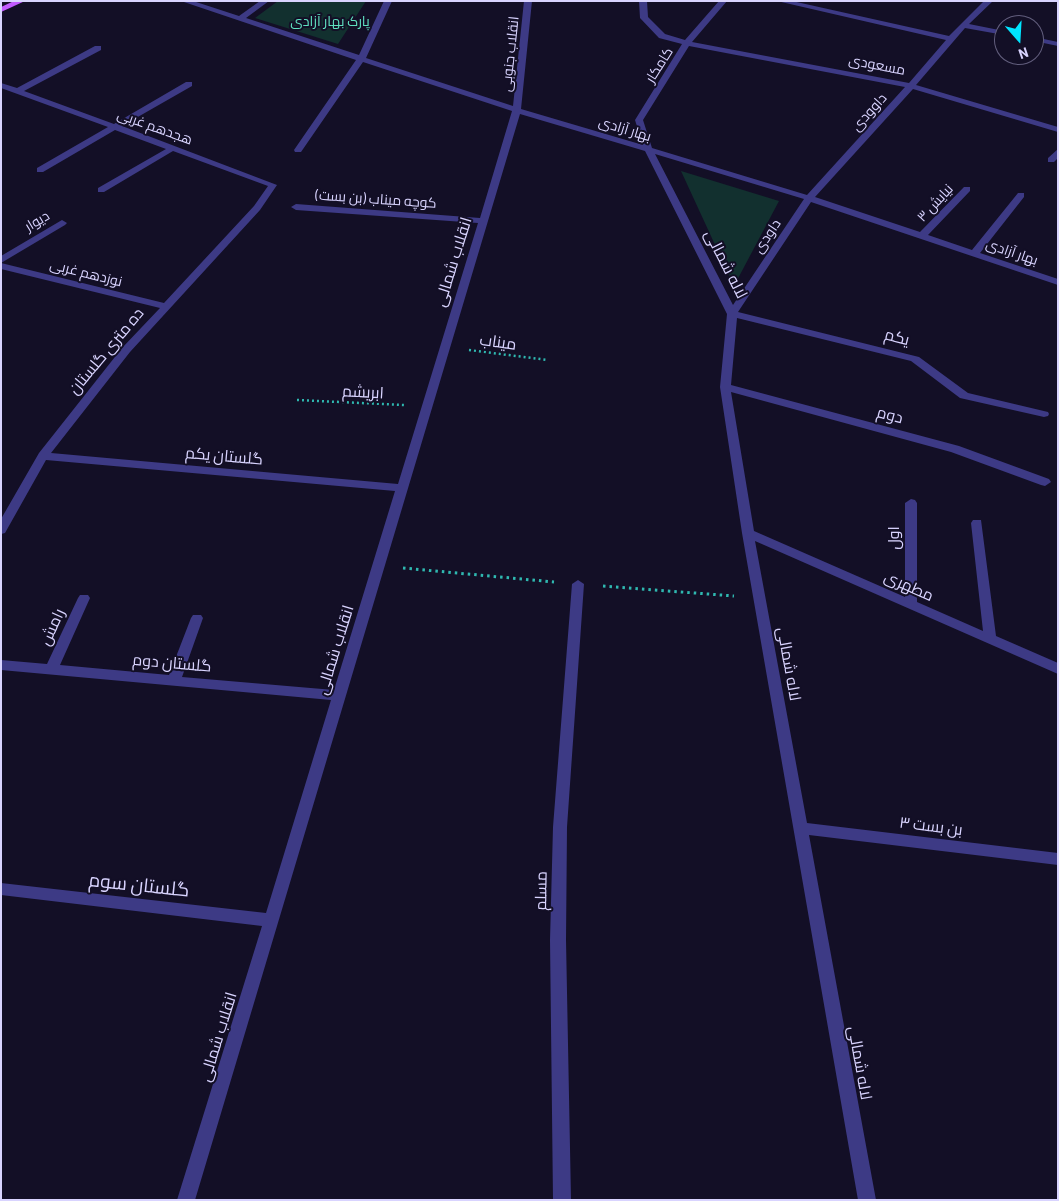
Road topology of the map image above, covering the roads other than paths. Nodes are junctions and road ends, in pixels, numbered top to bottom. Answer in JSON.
{"nodes":[{"id":1,"x":21,"y":1,"type":"edge"},
{"id":2,"x":185,"y":1,"type":"edge"},
{"id":3,"x":265,"y":1,"type":"edge"},
{"id":4,"x":388,"y":1,"type":"edge"},
{"id":5,"x":528,"y":1,"type":"edge"},
{"id":6,"x":643,"y":1,"type":"edge"},
{"id":7,"x":722,"y":1,"type":"edge"},
{"id":8,"x":780,"y":1,"type":"edge"},
{"id":9,"x":989,"y":1,"type":"edge"},
{"id":10,"x":1,"y":10,"type":"edge"},
{"id":11,"x":240,"y":19,"type":"junction"},
{"id":12,"x":963,"y":25,"type":"junction"},
{"id":13,"x":994,"y":31,"type":"edge"},
{"id":14,"x":950,"y":39,"type":"junction"},
{"id":15,"x":1044,"y":41,"type":"edge"},
{"id":16,"x":687,"y":43,"type":"junction"},
{"id":17,"x":1058,"y":44,"type":"edge"},
{"id":18,"x":98,"y":48,"type":"dead end"},
{"id":19,"x":361,"y":59,"type":"junction"},
{"id":20,"x":189,"y":84,"type":"dead end"},
{"id":21,"x":1,"y":86,"type":"edge"},
{"id":22,"x":912,"y":86,"type":"junction"},
{"id":23,"x":18,"y":91,"type":"junction"},
{"id":24,"x":517,"y":110,"type":"junction"},
{"id":25,"x":114,"y":127,"type":"junction"},
{"id":26,"x":1058,"y":130,"type":"edge"},
{"id":27,"x":172,"y":148,"type":"junction"},
{"id":28,"x":298,"y":150,"type":"dead end"},
{"id":29,"x":649,"y":151,"type":"junction"},
{"id":30,"x":1058,"y":152,"type":"edge"},
{"id":31,"x":1051,"y":160,"type":"dead end"},
{"id":32,"x":40,"y":170,"type":"dead end"},
{"id":33,"x":967,"y":189,"type":"dead end"},
{"id":34,"x":101,"y":190,"type":"dead end"},
{"id":35,"x":1021,"y":195,"type":"dead end"},
{"id":36,"x":809,"y":198,"type":"junction"},
{"id":37,"x":296,"y":207,"type":"dead end"},
{"id":38,"x":257,"y":208,"type":"joint"},
{"id":39,"x":484,"y":221,"type":"junction"},
{"id":40,"x":62,"y":223,"type":"dead end"},
{"id":41,"x":922,"y":236,"type":"junction"},
{"id":42,"x":974,"y":254,"type":"junction"},
{"id":43,"x":1,"y":260,"type":"edge"},
{"id":44,"x":1,"y":266,"type":"edge"},
{"id":45,"x":1058,"y":282,"type":"edge"},
{"id":46,"x":165,"y":306,"type":"junction"},
{"id":47,"x":732,"y":314,"type":"junction"},
{"id":48,"x":725,"y":387,"type":"junction"},
{"id":49,"x":1044,"y":414,"type":"dead end"},
{"id":50,"x":43,"y":456,"type":"junction"},
{"id":51,"x":1045,"y":482,"type":"dead end"},
{"id":52,"x":402,"y":488,"type":"junction"},
{"id":53,"x":910,"y":503,"type":"dead end"},
{"id":54,"x":977,"y":523,"type":"dead end"},
{"id":55,"x":1,"y":530,"type":"edge"},
{"id":56,"x":748,"y":533,"type":"junction"},
{"id":57,"x":578,"y":584,"type":"dead end"},
{"id":58,"x":84,"y":598,"type":"dead end"},
{"id":59,"x":911,"y":604,"type":"junction"},
{"id":60,"x":196,"y":618,"type":"dead end"},
{"id":61,"x":990,"y":640,"type":"junction"},
{"id":62,"x":1,"y":665,"type":"edge"},
{"id":63,"x":1058,"y":669,"type":"edge"},
{"id":64,"x":51,"y":670,"type":"junction"},
{"id":65,"x":174,"y":681,"type":"junction"},
{"id":66,"x":340,"y":696,"type":"junction"},
{"id":67,"x":800,"y":828,"type":"junction"},
{"id":68,"x":1058,"y":859,"type":"edge"},
{"id":69,"x":1,"y":889,"type":"edge"},
{"id":70,"x":272,"y":920,"type":"junction"},
{"id":71,"x":186,"y":1200,"type":"edge"},
{"id":72,"x":562,"y":1200,"type":"edge"},
{"id":73,"x":867,"y":1200,"type":"edge"}],
"edges":[{"from":1,"to":10,"type":"main road"},
{"from":2,"to":11,"type":"street","name":"بهار آزادی"},
{"from":3,"to":11,"type":"street"},
{"from":4,"to":19,"type":"street"},
{"from":5,"to":24,"type":"street","name":"انقلاب جنوبی"},
{"from":6,"to":16,"type":"street","name":"مسعودی"},
{"from":7,"to":16,"type":"street","name":"کامکار"},
{"from":8,"to":14,"type":"street"},
{"from":9,"to":12,"type":"street","name":"داوودی"},
{"from":11,"to":19,"type":"street","name":"بهار آزادی"},
{"from":12,"to":13,"type":"street"},
{"from":12,"to":14,"type":"street","name":"داوودی"},
{"from":14,"to":22,"type":"street","name":"داوودی"},
{"from":15,"to":17,"type":"street"},
{"from":16,"to":22,"type":"street","name":"مسعودی"},
{"from":16,"to":29,"type":"street","name":"کامکار"},
{"from":18,"to":23,"type":"street"},
{"from":19,"to":24,"type":"street","name":"بهار آزادی"},
{"from":19,"to":28,"type":"street"},
{"from":20,"to":25,"type":"street"},
{"from":21,"to":23,"type":"street","name":"هجدهم غربی"},
{"from":22,"to":26,"type":"street","name":"مسعودی"},
{"from":22,"to":36,"type":"street","name":"داوودی"},
{"from":23,"to":25,"type":"street","name":"هجدهم غربی"},
{"from":24,"to":29,"type":"street","name":"بهار آزادی"},
{"from":24,"to":39,"type":"street","name":"انقلاب شمالی"},
{"from":25,"to":27,"type":"street","name":"هجدهم غربی"},
{"from":25,"to":32,"type":"street"},
{"from":27,"to":34,"type":"street"},
{"from":27,"to":38,"type":"street","name":"هجدهم غربی"},
{"from":29,"to":36,"type":"street","name":"بهار آزادی"},
{"from":29,"to":47,"type":"street","name":"لاله شمالی"},
{"from":30,"to":31,"type":"street"},
{"from":33,"to":41,"type":"street","name":"نیایش ۳"},
{"from":35,"to":42,"type":"street"},
{"from":36,"to":41,"type":"street","name":"بهار آزادی"},
{"from":36,"to":47,"type":"street","name":"داودی"},
{"from":37,"to":39,"type":"street","name":"کوچه میناب (بن بست)"},
{"from":38,"to":46,"type":"street","name":"ده متری گلستان"},
{"from":39,"to":52,"type":"street","name":"انقلاب شمالی"},
{"from":40,"to":43,"type":"street","name":"دیوار"},
{"from":41,"to":42,"type":"street","name":"بهار آزادی"},
{"from":42,"to":45,"type":"street","name":"بهار آزادی"},
{"from":44,"to":46,"type":"street","name":"نوزدهم غربی"},
{"from":46,"to":50,"type":"street","name":"ده متری گلستان"},
{"from":47,"to":48,"type":"street","name":"لاله شمالی"},
{"from":47,"to":49,"type":"street","name":"یکم"},
{"from":48,"to":51,"type":"street","name":"دوم"},
{"from":48,"to":56,"type":"street","name":"لاله شمالی"},
{"from":50,"to":52,"type":"street","name":"گلستان یکم"},
{"from":50,"to":55,"type":"street","name":"ده متری گلستان"},
{"from":52,"to":66,"type":"street","name":"انقلاب شمالی"},
{"from":53,"to":59,"type":"street","name":"اول"},
{"from":54,"to":61,"type":"street"},
{"from":56,"to":59,"type":"street","name":"مطهری"},
{"from":56,"to":67,"type":"street","name":"لاله شمالی"},
{"from":57,"to":72,"type":"street","name":"مسلم"},
{"from":58,"to":64,"type":"street","name":"رامش"},
{"from":59,"to":61,"type":"street","name":"مطهری"},
{"from":60,"to":65,"type":"street"},
{"from":61,"to":63,"type":"street","name":"مطهری"},
{"from":62,"to":64,"type":"street","name":"گلستان دوم"},
{"from":64,"to":65,"type":"street","name":"گلستان دوم"},
{"from":65,"to":66,"type":"street","name":"گلستان دوم"},
{"from":66,"to":70,"type":"street","name":"انقلاب شمالی"},
{"from":67,"to":68,"type":"street","name":"بن بست ۳"},
{"from":67,"to":73,"type":"street","name":"لاله شمالی"},
{"from":69,"to":70,"type":"street","name":"گلستان سوم"},
{"from":70,"to":71,"type":"street","name":"انقلاب شمالی"}]}
